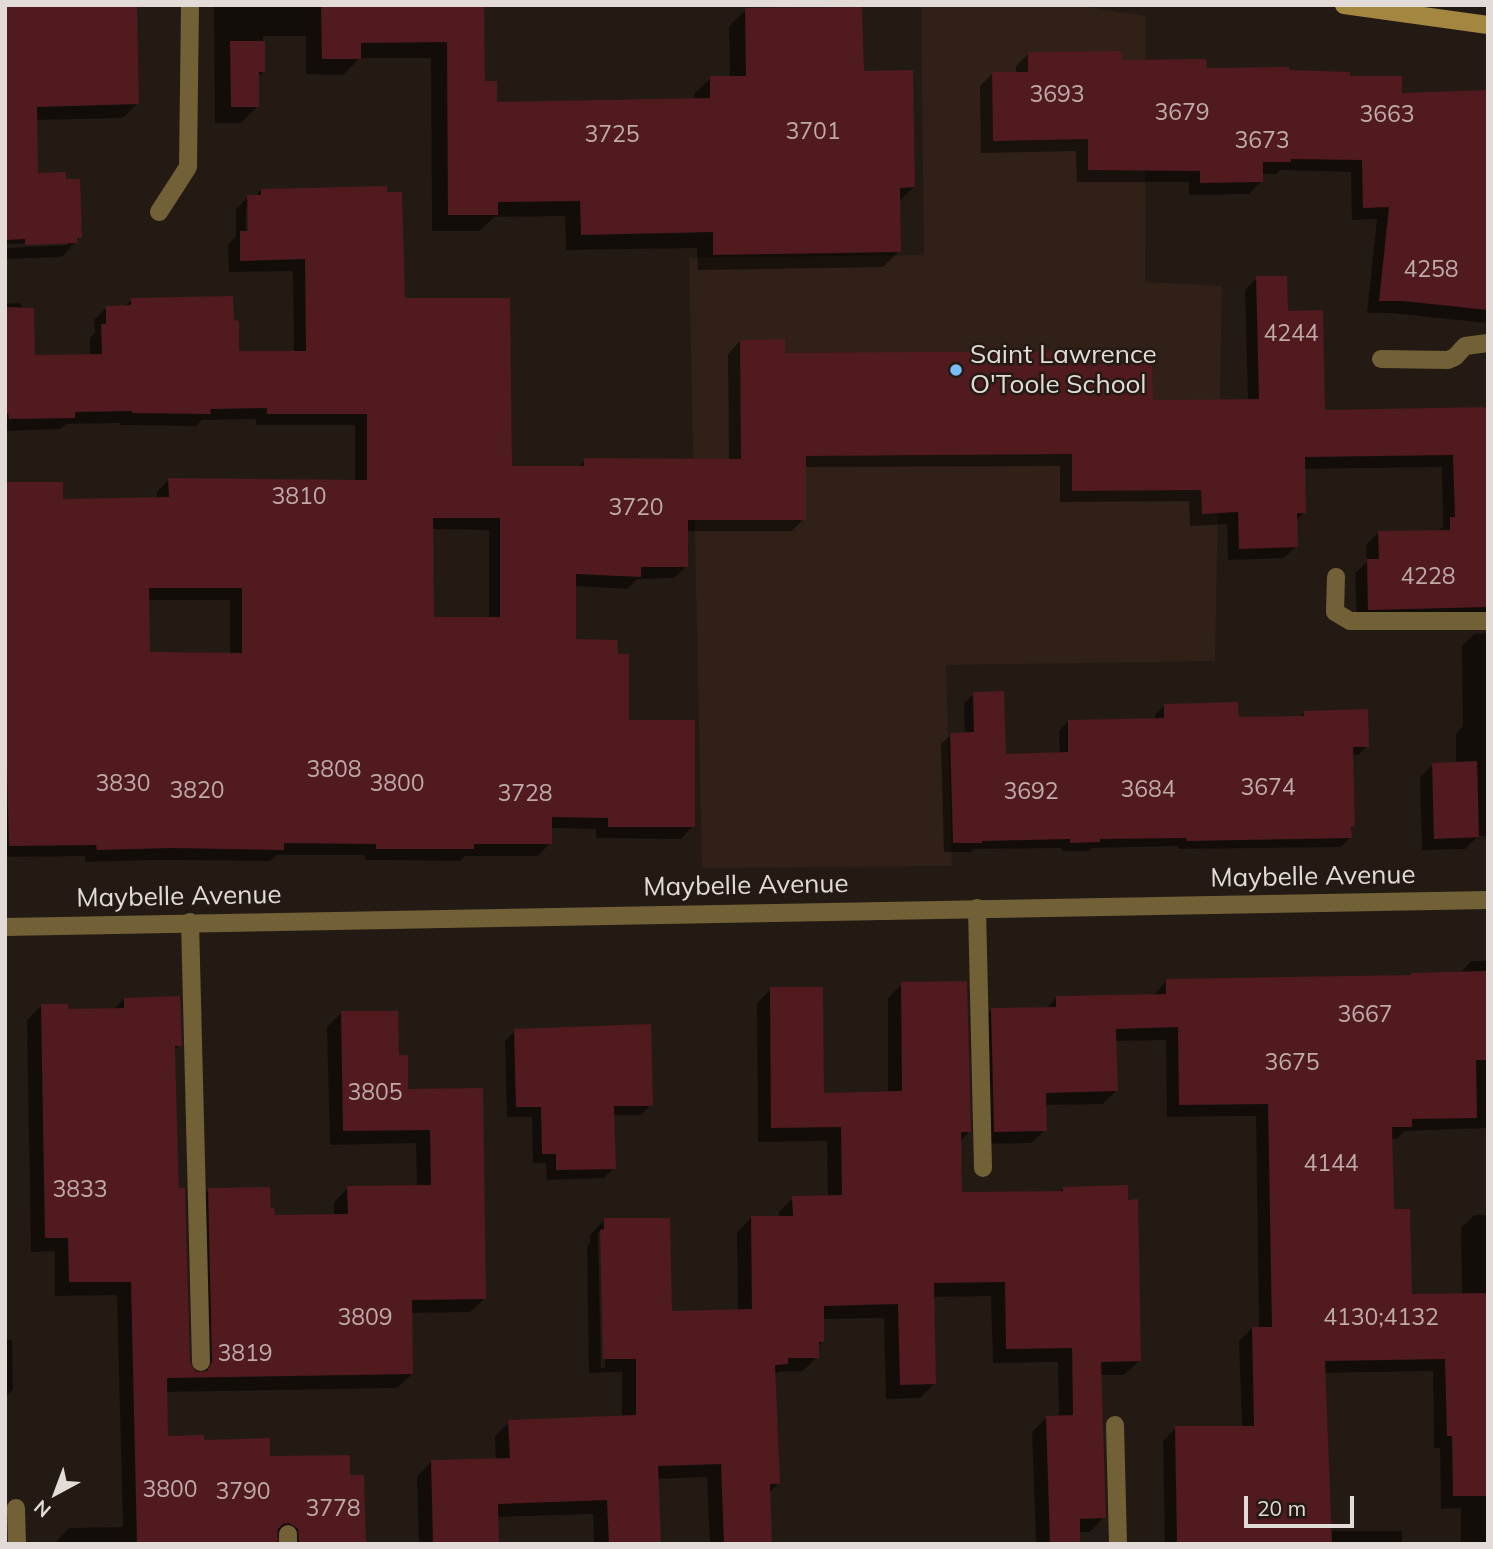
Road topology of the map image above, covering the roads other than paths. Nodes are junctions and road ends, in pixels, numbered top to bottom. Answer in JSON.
{"nodes":[{"id":1,"x":190,"y":5,"type":"edge"},
{"id":2,"x":1344,"y":5,"type":"edge"},
{"id":3,"x":1488,"y":26,"type":"edge"},
{"id":4,"x":159,"y":212,"type":"dead end"},
{"id":5,"x":1488,"y":343,"type":"edge"},
{"id":6,"x":1381,"y":359,"type":"dead end"},
{"id":7,"x":1336,"y":576,"type":"dead end"},
{"id":8,"x":1488,"y":621,"type":"edge"},
{"id":9,"x":1488,"y":900,"type":"edge"},
{"id":10,"x":977,"y":908,"type":"junction"},
{"id":11,"x":190,"y":922,"type":"junction"},
{"id":12,"x":5,"y":927,"type":"edge"},
{"id":13,"x":983,"y":1168,"type":"dead end"},
{"id":14,"x":201,"y":1362,"type":"dead end"},
{"id":15,"x":1115,"y":1425,"type":"dead end"},
{"id":16,"x":16,"y":1508,"type":"dead end"},
{"id":17,"x":17,"y":1544,"type":"edge"},
{"id":18,"x":1118,"y":1544,"type":"edge"}],
"edges":[{"from":1,"to":4,"type":"street"},
{"from":2,"to":3,"type":"street"},
{"from":5,"to":6,"type":"street"},
{"from":7,"to":8,"type":"street"},
{"from":9,"to":10,"type":"street","name":"Maybelle Avenue"},
{"from":10,"to":11,"type":"street","name":"Maybelle Avenue"},
{"from":10,"to":13,"type":"street"},
{"from":11,"to":12,"type":"street","name":"Maybelle Avenue"},
{"from":11,"to":14,"type":"street"},
{"from":15,"to":18,"type":"street"},
{"from":16,"to":17,"type":"street"}]}
